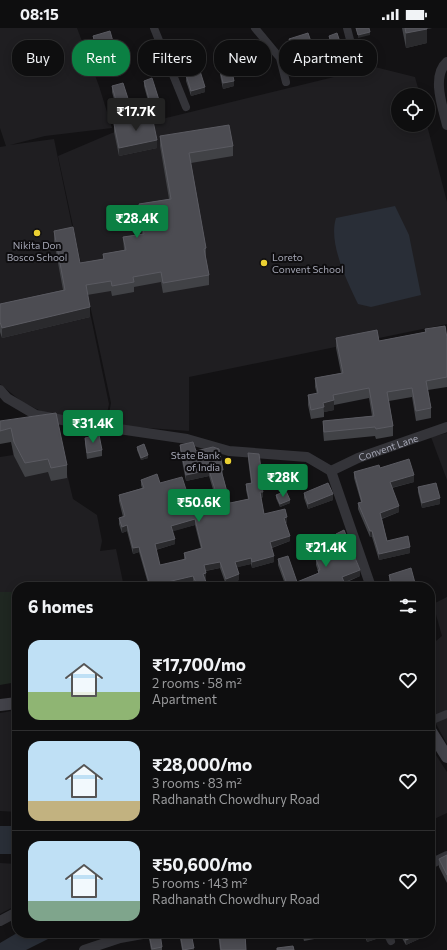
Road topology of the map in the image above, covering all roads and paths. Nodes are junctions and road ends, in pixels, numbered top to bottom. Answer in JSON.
{"nodes":[{"id":1,"x":154,"y":28,"type":"edge"},
{"id":2,"x":255,"y":28,"type":"edge"},
{"id":3,"x":347,"y":28,"type":"edge"},
{"id":4,"x":350,"y":40,"type":"edge"},
{"id":5,"x":447,"y":62,"type":"edge"},
{"id":6,"x":286,"y":82,"type":"dead end"},
{"id":7,"x":186,"y":107,"type":"dead end"},
{"id":8,"x":447,"y":124,"type":"edge"},
{"id":9,"x":0,"y":390,"type":"edge"},
{"id":10,"x":447,"y":428,"type":"edge"},
{"id":11,"x":331,"y":471,"type":"junction"},
{"id":12,"x":369,"y":582,"type":"edge"},
{"id":13,"x":12,"y":704,"type":"edge"},
{"id":14,"x":0,"y":705,"type":"edge"},
{"id":15,"x":447,"y":714,"type":"edge"},
{"id":16,"x":435,"y":719,"type":"edge"},
{"id":17,"x":435,"y":738,"type":"edge"},
{"id":18,"x":447,"y":757,"type":"edge"},
{"id":19,"x":447,"y":856,"type":"edge"},
{"id":20,"x":435,"y":862,"type":"edge"},
{"id":21,"x":12,"y":915,"type":"edge"},
{"id":22,"x":0,"y":921,"type":"edge"},
{"id":23,"x":120,"y":938,"type":"edge"},
{"id":24,"x":390,"y":938,"type":"edge"},
{"id":25,"x":391,"y":941,"type":"dead end"},
{"id":26,"x":84,"y":950,"type":"edge"}],
"edges":[{"from":1,"to":7,"type":"street"},
{"from":2,"to":6,"type":"street"},
{"from":3,"to":4,"type":"street"},
{"from":5,"to":8,"type":"street"},
{"from":9,"to":11,"type":"street"},
{"from":10,"to":11,"type":"street","name":"Convent Lane"},
{"from":11,"to":12,"type":"street"},
{"from":13,"to":14,"type":"main road"},
{"from":15,"to":16,"type":"street"},
{"from":17,"to":18,"type":"main road"},
{"from":19,"to":20,"type":"street"},
{"from":21,"to":22,"type":"street"},
{"from":23,"to":26,"type":"street"},
{"from":24,"to":25,"type":"street"}]}
